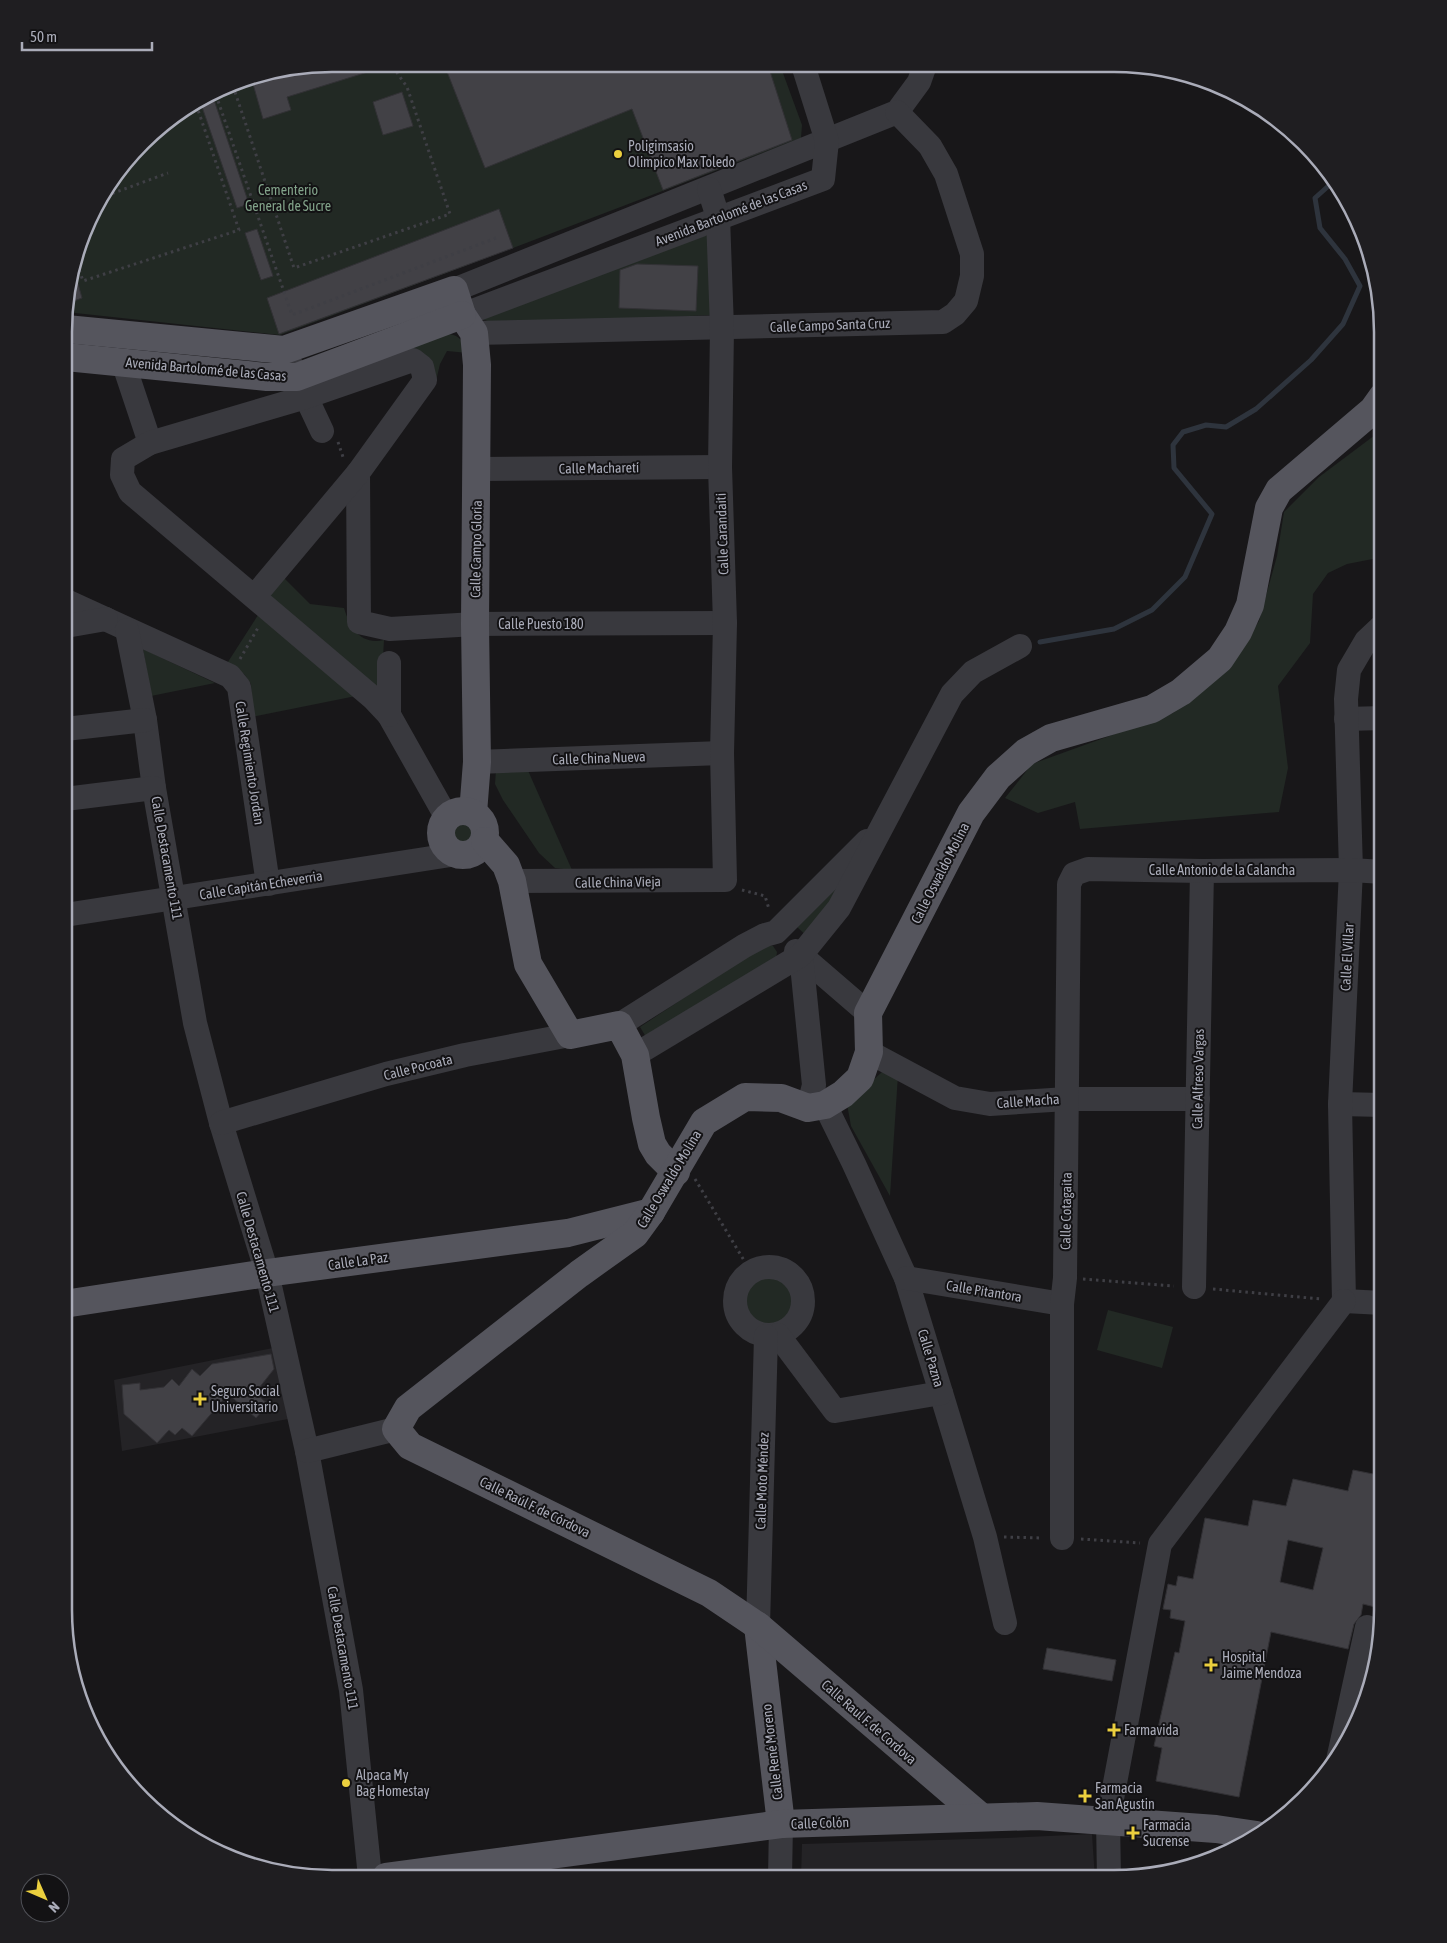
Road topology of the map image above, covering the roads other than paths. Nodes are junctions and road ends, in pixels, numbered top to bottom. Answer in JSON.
{"nodes":[{"id":1,"x":806,"y":72,"type":"edge"},
{"id":2,"x":923,"y":72,"type":"edge"},
{"id":3,"x":897,"y":112,"type":"junction"},
{"id":4,"x":827,"y":141,"type":"junction"},
{"id":5,"x":709,"y":188,"type":"junction"},
{"id":6,"x":718,"y":217,"type":"junction"},
{"id":7,"x":454,"y":290,"type":"junction"},
{"id":8,"x":468,"y":324,"type":"junction"},
{"id":9,"x":722,"y":328,"type":"junction"},
{"id":10,"x":72,"y":330,"type":"edge"},
{"id":11,"x":284,"y":350,"type":"junction"},
{"id":12,"x":72,"y":358,"type":"edge"},
{"id":13,"x":123,"y":362,"type":"junction"},
{"id":14,"x":302,"y":387,"type":"junction"},
{"id":15,"x":1374,"y":409,"type":"edge"},
{"id":16,"x":322,"y":431,"type":"road end"},
{"id":17,"x":150,"y":443,"type":"junction"},
{"id":18,"x":720,"y":467,"type":"junction"},
{"id":19,"x":478,"y":469,"type":"junction"},
{"id":20,"x":358,"y":473,"type":"junction"},
{"id":21,"x":72,"y":604,"type":"edge"},
{"id":22,"x":261,"y":604,"type":"junction"},
{"id":23,"x":106,"y":619,"type":"junction"},
{"id":24,"x":725,"y":623,"type":"junction"},
{"id":25,"x":475,"y":624,"type":"junction"},
{"id":26,"x":72,"y":625,"type":"edge"},
{"id":27,"x":127,"y":630,"type":"junction"},
{"id":28,"x":1374,"y":634,"type":"edge"},
{"id":29,"x":1020,"y":646,"type":"dead end"},
{"id":30,"x":390,"y":663,"type":"dead end"},
{"id":31,"x":389,"y":715,"type":"junction"},
{"id":32,"x":1374,"y":718,"type":"edge"},
{"id":33,"x":1346,"y":719,"type":"junction"},
{"id":34,"x":145,"y":720,"type":"junction"},
{"id":35,"x":72,"y":728,"type":"edge"},
{"id":36,"x":722,"y":753,"type":"junction"},
{"id":37,"x":477,"y":762,"type":"junction"},
{"id":38,"x":154,"y":788,"type":"junction"},
{"id":39,"x":72,"y":798,"type":"edge"},
{"id":40,"x":460,"y":815,"type":"junction"},
{"id":41,"x":885,"y":822,"type":"junction"},
{"id":42,"x":485,"y":841,"type":"junction"},
{"id":43,"x":457,"y":854,"type":"junction"},
{"id":44,"x":1352,"y":870,"type":"junction"},
{"id":45,"x":1202,"y":871,"type":"junction"},
{"id":46,"x":1374,"y":871,"type":"edge"},
{"id":47,"x":725,"y":880,"type":"joint"},
{"id":48,"x":512,"y":881,"type":"junction"},
{"id":49,"x":268,"y":884,"type":"junction"},
{"id":50,"x":1069,"y":884,"type":"joint"},
{"id":51,"x":174,"y":898,"type":"junction"},
{"id":52,"x":72,"y":914,"type":"edge"},
{"id":53,"x":776,"y":932,"type":"junction"},
{"id":54,"x":801,"y":956,"type":"junction"},
{"id":55,"x":868,"y":1013,"type":"junction"},
{"id":56,"x":619,"y":1026,"type":"junction"},
{"id":57,"x":570,"y":1035,"type":"junction"},
{"id":58,"x":869,"y":1052,"type":"junction"},
{"id":59,"x":635,"y":1055,"type":"junction"},
{"id":60,"x":1067,"y":1099,"type":"junction"},
{"id":61,"x":1198,"y":1099,"type":"junction"},
{"id":62,"x":1340,"y":1104,"type":"junction"},
{"id":63,"x":1374,"y":1105,"type":"edge"},
{"id":64,"x":816,"y":1106,"type":"junction"},
{"id":65,"x":221,"y":1123,"type":"junction"},
{"id":66,"x":679,"y":1166,"type":"junction"},
{"id":67,"x":651,"y":1212,"type":"junction"},
{"id":68,"x":568,"y":1233,"type":"junction"},
{"id":69,"x":266,"y":1273,"type":"junction"},
{"id":70,"x":579,"y":1274,"type":"junction"},
{"id":71,"x":906,"y":1278,"type":"junction"},
{"id":72,"x":1194,"y":1287,"type":"dead end"},
{"id":73,"x":1344,"y":1301,"type":"junction"},
{"id":74,"x":72,"y":1303,"type":"edge"},
{"id":75,"x":1374,"y":1303,"type":"edge"},
{"id":76,"x":1062,"y":1304,"type":"junction"},
{"id":77,"x":772,"y":1335,"type":"junction"},
{"id":78,"x":941,"y":1393,"type":"junction"},
{"id":79,"x":396,"y":1429,"type":"junction"},
{"id":80,"x":307,"y":1451,"type":"junction"},
{"id":81,"x":1062,"y":1538,"type":"dead end"},
{"id":82,"x":1005,"y":1623,"type":"dead end"},
{"id":83,"x":758,"y":1626,"type":"junction"},
{"id":84,"x":1367,"y":1626,"type":"dead end"},
{"id":85,"x":1344,"y":1733,"type":"edge"},
{"id":86,"x":981,"y":1818,"type":"junction"},
{"id":87,"x":1108,"y":1820,"type":"junction"},
{"id":88,"x":781,"y":1824,"type":"junction"},
{"id":89,"x":1247,"y":1834,"type":"edge"},
{"id":90,"x":369,"y":1870,"type":"edge"},
{"id":91,"x":438,"y":1870,"type":"edge"},
{"id":92,"x":780,"y":1870,"type":"edge"},
{"id":93,"x":1109,"y":1870,"type":"edge"}],
"edges":[{"from":1,"to":4,"type":"street"},
{"from":2,"to":3,"type":"street"},
{"from":3,"to":4,"type":"street"},
{"from":3,"to":9,"type":"street","name":"Calle Campo Santa Cruz"},
{"from":4,"to":5,"type":"street","name":"Avenida Bartolomé de las Casas"},
{"from":4,"to":6,"type":"street","name":"Avenida Bartolomé de las Casas"},
{"from":5,"to":6,"type":"street","name":"Calle Carandaiti"},
{"from":5,"to":7,"type":"street","name":"Avenida Bartolomé de las Casas"},
{"from":6,"to":8,"type":"street","name":"Avenida Bartolomé de las Casas"},
{"from":6,"to":9,"type":"street","name":"Calle Carandaiti"},
{"from":7,"to":8,"type":"main road","name":"Calle Campo Gloria"},
{"from":7,"to":11,"type":"main road","name":"Avenida Bartolomé de las Casas"},
{"from":8,"to":9,"type":"street","name":"Calle Campo Santa Cruz"},
{"from":8,"to":14,"type":"main road","name":"Avenida Bartolomé de las Casas"},
{"from":8,"to":19,"type":"main road","name":"Calle Campo Gloria"},
{"from":9,"to":18,"type":"street","name":"Calle Carandaiti"},
{"from":10,"to":11,"type":"main road","name":"Avenida Bartolomé de las Casas"},
{"from":11,"to":14,"type":"street"},
{"from":12,"to":13,"type":"main road","name":"Avenida Bartolomé de las Casas"},
{"from":13,"to":14,"type":"main road","name":"Avenida Bartolomé de las Casas"},
{"from":13,"to":17,"type":"street"},
{"from":14,"to":16,"type":"street"},
{"from":14,"to":17,"type":"street"},
{"from":14,"to":20,"type":"street"},
{"from":15,"to":55,"type":"main road","name":"Calle Oswaldo Molina"},
{"from":17,"to":22,"type":"street"},
{"from":18,"to":19,"type":"street","name":"Calle Macharetí"},
{"from":18,"to":24,"type":"street","name":"Calle Carandaiti"},
{"from":19,"to":25,"type":"main road","name":"Calle Campo Gloria"},
{"from":20,"to":22,"type":"street"},
{"from":20,"to":25,"type":"street","name":"Calle Puesto 180"},
{"from":21,"to":23,"type":"street"},
{"from":22,"to":31,"type":"street"},
{"from":23,"to":26,"type":"street"},
{"from":23,"to":27,"type":"street"},
{"from":24,"to":25,"type":"street","name":"Calle Puesto 180"},
{"from":24,"to":36,"type":"street","name":"Calle Carandaiti"},
{"from":25,"to":37,"type":"main road","name":"Calle Campo Gloria"},
{"from":27,"to":34,"type":"street","name":"Calle Destacamento 111"},
{"from":27,"to":49,"type":"street","name":"Calle Regimiento Jordan"},
{"from":28,"to":33,"type":"street","name":"Calle El Villar"},
{"from":29,"to":41,"type":"street"},
{"from":30,"to":31,"type":"street"},
{"from":31,"to":40,"type":"street"},
{"from":32,"to":33,"type":"street"},
{"from":33,"to":44,"type":"street","name":"Calle El Villar"},
{"from":34,"to":35,"type":"street"},
{"from":34,"to":38,"type":"street","name":"Calle Destacamento 111"},
{"from":36,"to":37,"type":"street","name":"Calle China Nueva"},
{"from":36,"to":47,"type":"street","name":"Calle Carandaiti"},
{"from":37,"to":40,"type":"main road","name":"Calle Campo Gloria"},
{"from":38,"to":39,"type":"street"},
{"from":38,"to":51,"type":"street","name":"Calle Destacamento 111"},
{"from":40,"to":42,"type":"main road"},
{"from":40,"to":43,"type":"main road"},
{"from":41,"to":53,"type":"street"},
{"from":41,"to":54,"type":"street"},
{"from":42,"to":43,"type":"main road"},
{"from":42,"to":48,"type":"main road"},
{"from":43,"to":49,"type":"street","name":"Calle Capitán Echeverria"},
{"from":44,"to":45,"type":"street","name":"Calle Antonio de la Calancha"},
{"from":44,"to":46,"type":"street","name":"Calle Antonio de la Calancha"},
{"from":44,"to":62,"type":"street","name":"Calle El Villar"},
{"from":45,"to":50,"type":"street","name":"Calle Antonio de la Calancha"},
{"from":45,"to":61,"type":"street","name":"Calle Alfreso Vargas"},
{"from":47,"to":48,"type":"street","name":"Calle China Vieja"},
{"from":48,"to":57,"type":"main road"},
{"from":49,"to":51,"type":"street","name":"Calle Capitán Echeverria"},
{"from":50,"to":60,"type":"street","name":"Calle Cotagaita"},
{"from":51,"to":52,"type":"street","name":"Calle Capitán Echeverria"},
{"from":51,"to":65,"type":"street","name":"Calle Destacamento 111"},
{"from":53,"to":54,"type":"street"},
{"from":53,"to":56,"type":"street"},
{"from":54,"to":55,"type":"street"},
{"from":54,"to":59,"type":"street"},
{"from":54,"to":64,"type":"street"},
{"from":55,"to":58,"type":"main road","name":"Calle Oswaldo Molina"},
{"from":56,"to":57,"type":"main road","name":"Calle Pocoata"},
{"from":56,"to":59,"type":"main road"},
{"from":57,"to":65,"type":"street","name":"Calle Pocoata"},
{"from":58,"to":60,"type":"street","name":"Calle Macha"},
{"from":58,"to":64,"type":"main road","name":"Calle Oswaldo Molina"},
{"from":59,"to":66,"type":"main road"},
{"from":60,"to":61,"type":"street","name":"Calle Macha"},
{"from":60,"to":76,"type":"street","name":"Calle Cotagaita"},
{"from":61,"to":72,"type":"street","name":"Calle Alfreso Vargas"},
{"from":62,"to":63,"type":"street"},
{"from":62,"to":73,"type":"street","name":"Calle El Villar"},
{"from":64,"to":66,"type":"main road","name":"Calle Oswaldo Molina"},
{"from":64,"to":71,"type":"street","name":"Calle Pazna"},
{"from":65,"to":69,"type":"street","name":"Calle Destacamento 111"},
{"from":66,"to":67,"type":"main road","name":"Calle Oswaldo Molina"},
{"from":67,"to":68,"type":"main road","name":"Calle La Paz"},
{"from":67,"to":70,"type":"main road","name":"Calle Oswaldo Molina"},
{"from":68,"to":69,"type":"main road","name":"Calle La Paz"},
{"from":68,"to":70,"type":"main road"},
{"from":69,"to":74,"type":"main road","name":"Calle La Paz"},
{"from":69,"to":80,"type":"street","name":"Calle Destacamento 111"},
{"from":70,"to":79,"type":"main road","name":"Calle Oswaldo Molina"},
{"from":71,"to":76,"type":"street","name":"Calle Pitantora"},
{"from":71,"to":78,"type":"street","name":"Calle Pazna"},
{"from":73,"to":75,"type":"street"},
{"from":73,"to":87,"type":"street"},
{"from":76,"to":81,"type":"street","name":"Calle Cotagaita"},
{"from":77,"to":77,"type":"street"},
{"from":77,"to":78,"type":"street"},
{"from":77,"to":83,"type":"street","name":"Calle Moto Méndez"},
{"from":78,"to":82,"type":"street","name":"Calle Pazna"},
{"from":79,"to":80,"type":"street"},
{"from":79,"to":83,"type":"main road","name":"Calle Raúl F. de Córdova"},
{"from":80,"to":90,"type":"street","name":"Calle Destacamento 111"},
{"from":83,"to":86,"type":"main road","name":"Calle Raul F. de Cordova"},
{"from":83,"to":88,"type":"main road","name":"Calle René Moreno"},
{"from":84,"to":85,"type":"street"},
{"from":86,"to":87,"type":"main road","name":"Calle Colón"},
{"from":86,"to":88,"type":"main road","name":"Calle Colón"},
{"from":87,"to":89,"type":"main road","name":"Calle Colón"},
{"from":87,"to":93,"type":"street"},
{"from":88,"to":91,"type":"main road","name":"Calle Colón"},
{"from":88,"to":92,"type":"street","name":"Calle René Moreno"}]}
